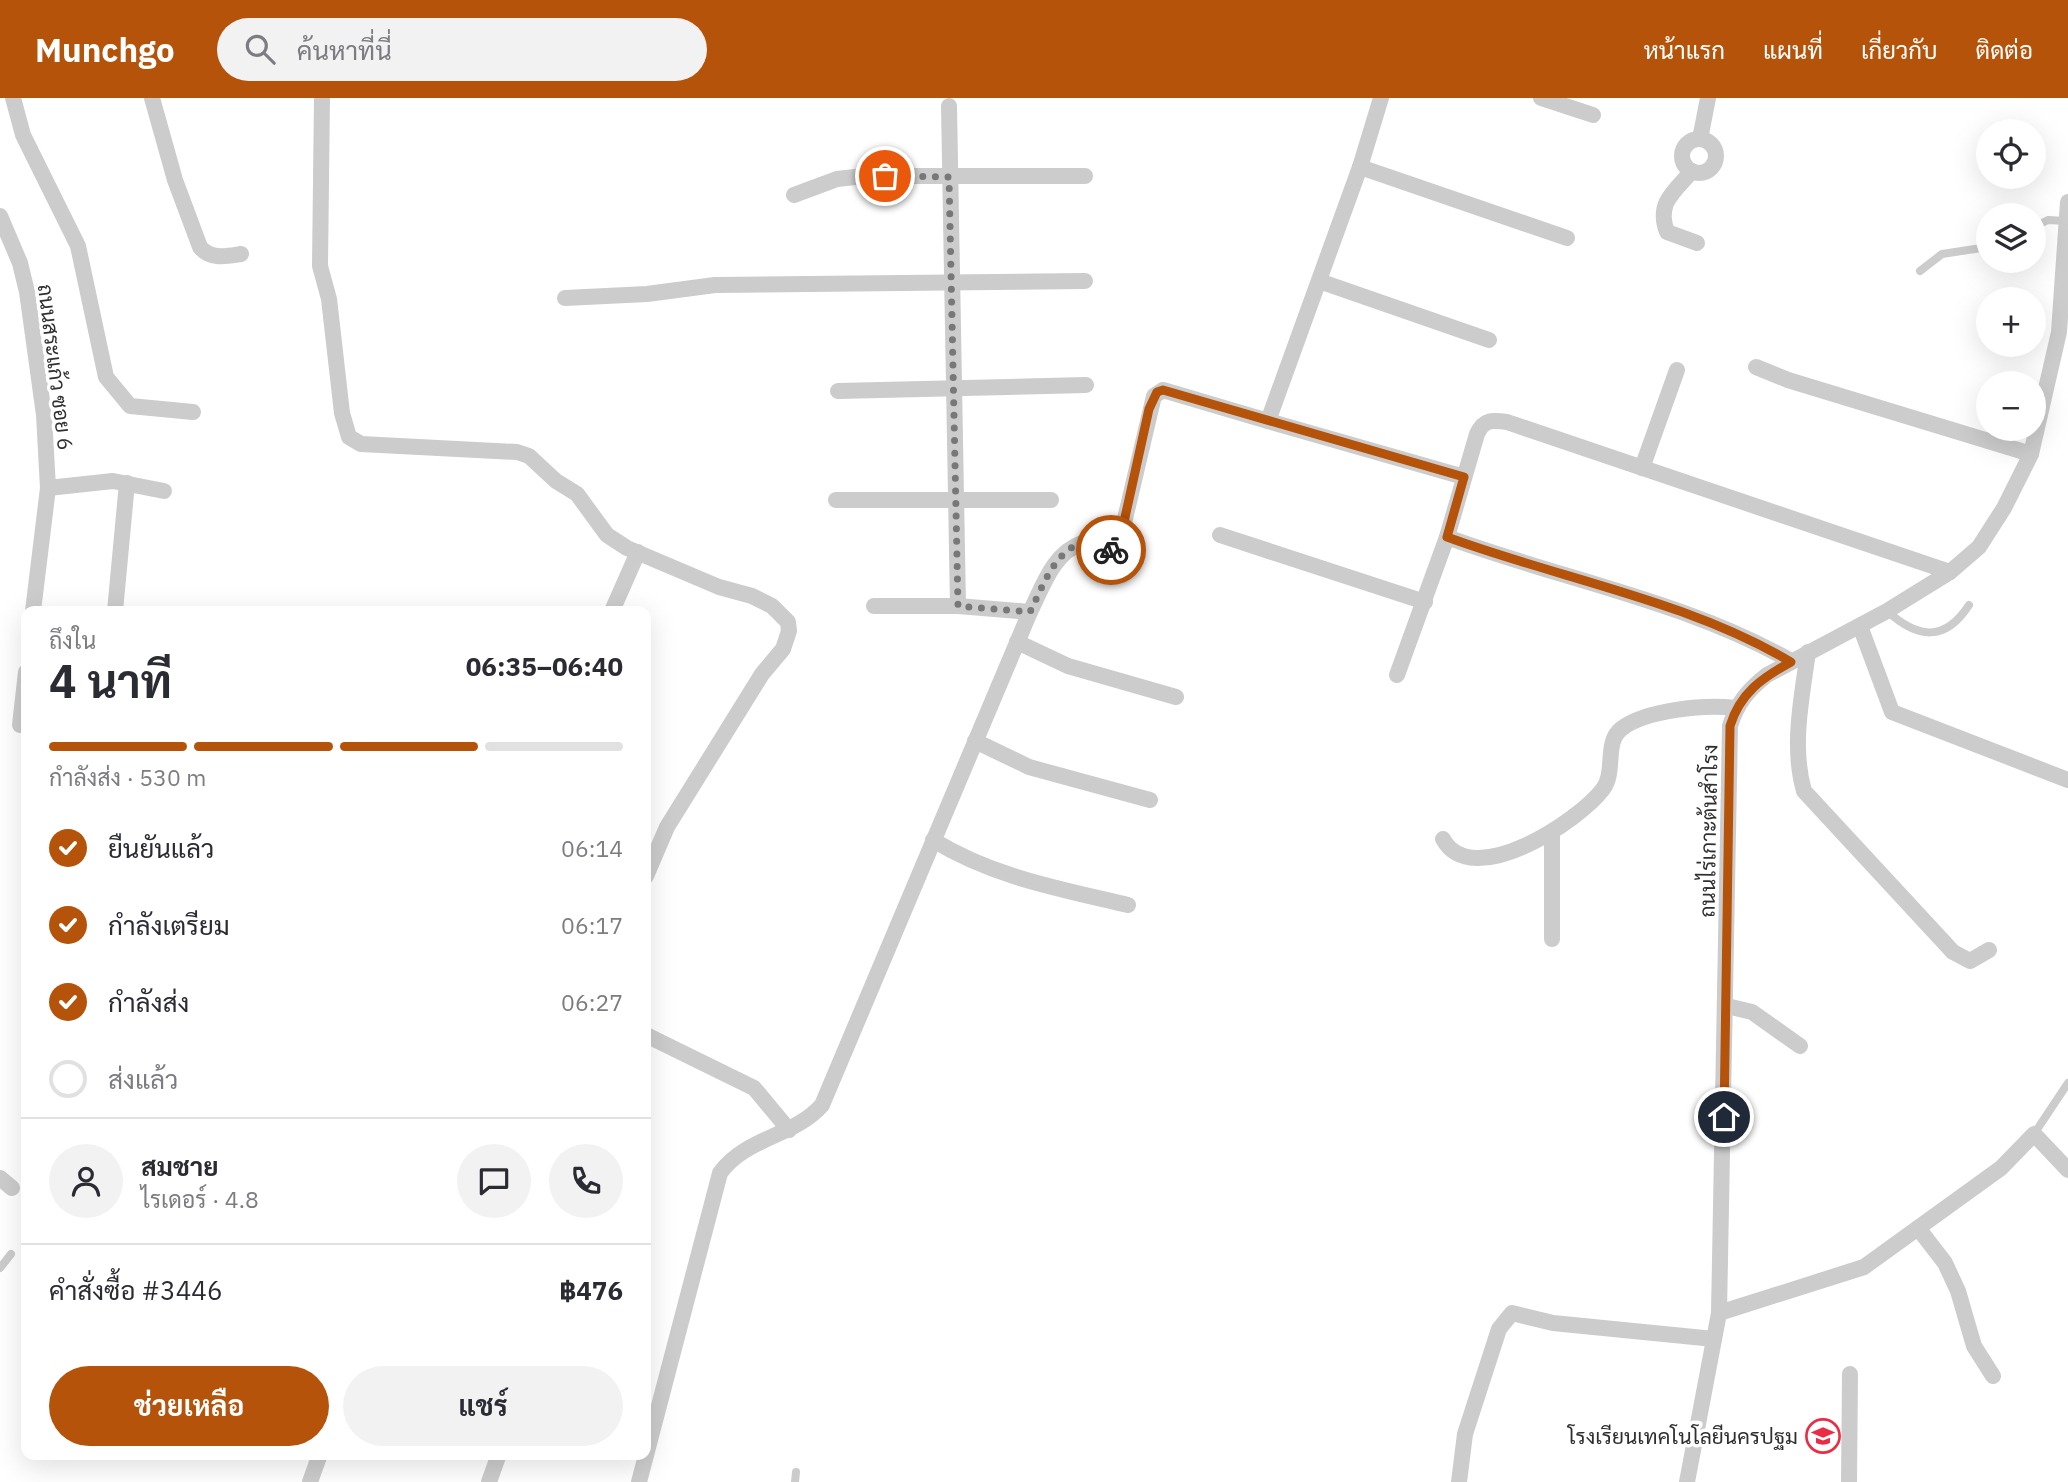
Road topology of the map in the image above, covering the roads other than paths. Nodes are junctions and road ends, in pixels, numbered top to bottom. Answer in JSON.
{"nodes":[{"id":1,"x":13,"y":98,"type":"edge"},
{"id":2,"x":152,"y":98,"type":"edge"},
{"id":3,"x":322,"y":98,"type":"edge"},
{"id":4,"x":1381,"y":98,"type":"edge"},
{"id":5,"x":1541,"y":98,"type":"edge"},
{"id":6,"x":1708,"y":98,"type":"edge"},
{"id":7,"x":949,"y":106,"type":"dead end"},
{"id":8,"x":1593,"y":115,"type":"dead end"},
{"id":9,"x":1700,"y":139,"type":"junction"},
{"id":10,"x":1360,"y":167,"type":"junction"},
{"id":11,"x":1692,"y":171,"type":"junction"},
{"id":12,"x":1085,"y":176,"type":"dead end"},
{"id":13,"x":949,"y":177,"type":"junction"},
{"id":14,"x":794,"y":195,"type":"dead end"},
{"id":15,"x":2068,"y":202,"type":"edge"},
{"id":16,"x":0,"y":216,"type":"edge"},
{"id":17,"x":2046,"y":221,"type":"edge"},
{"id":18,"x":2066,"y":221,"type":"junction"},
{"id":19,"x":1567,"y":238,"type":"dead end"},
{"id":20,"x":1696,"y":243,"type":"dead end"},
{"id":21,"x":1976,"y":249,"type":"edge"},
{"id":22,"x":241,"y":254,"type":"dead end"},
{"id":23,"x":1920,"y":271,"type":"dead end"},
{"id":24,"x":1085,"y":281,"type":"dead end"},
{"id":25,"x":1319,"y":281,"type":"junction"},
{"id":26,"x":950,"y":282,"type":"junction"},
{"id":27,"x":565,"y":298,"type":"dead end"},
{"id":28,"x":1489,"y":340,"type":"dead end"},
{"id":29,"x":1756,"y":367,"type":"dead end"},
{"id":30,"x":1677,"y":370,"type":"dead end"},
{"id":31,"x":1086,"y":386,"type":"dead end"},
{"id":32,"x":953,"y":389,"type":"junction"},
{"id":33,"x":838,"y":391,"type":"dead end"},
{"id":34,"x":193,"y":412,"type":"dead end"},
{"id":35,"x":1268,"y":421,"type":"junction"},
{"id":36,"x":2031,"y":454,"type":"junction"},
{"id":37,"x":1642,"y":468,"type":"junction"},
{"id":38,"x":1464,"y":477,"type":"junction"},
{"id":39,"x":127,"y":483,"type":"junction"},
{"id":40,"x":48,"y":488,"type":"junction"},
{"id":41,"x":164,"y":491,"type":"dead end"},
{"id":42,"x":836,"y":500,"type":"dead end"},
{"id":43,"x":1051,"y":500,"type":"dead end"},
{"id":44,"x":956,"y":502,"type":"junction"},
{"id":45,"x":1220,"y":535,"type":"dead end"},
{"id":46,"x":1447,"y":537,"type":"junction"},
{"id":47,"x":638,"y":552,"type":"junction"},
{"id":48,"x":1951,"y":572,"type":"junction"},
{"id":49,"x":1425,"y":601,"type":"junction"},
{"id":50,"x":1969,"y":605,"type":"dead end"},
{"id":51,"x":34,"y":606,"type":"edge"},
{"id":52,"x":115,"y":606,"type":"edge"},
{"id":53,"x":614,"y":606,"type":"edge"},
{"id":54,"x":874,"y":606,"type":"dead end"},
{"id":55,"x":958,"y":606,"type":"junction"},
{"id":56,"x":1887,"y":611,"type":"junction"},
{"id":57,"x":1030,"y":612,"type":"junction"},
{"id":58,"x":1860,"y":626,"type":"junction"},
{"id":59,"x":1017,"y":642,"type":"junction"},
{"id":60,"x":1808,"y":652,"type":"junction"},
{"id":61,"x":1791,"y":662,"type":"junction"},
{"id":62,"x":1396,"y":675,"type":"dead end"},
{"id":63,"x":1176,"y":697,"type":"dead end"},
{"id":64,"x":1735,"y":708,"type":"junction"},
{"id":65,"x":21,"y":716,"type":"edge"},
{"id":66,"x":20,"y":725,"type":"dead end"},
{"id":67,"x":975,"y":741,"type":"junction"},
{"id":68,"x":2068,"y":780,"type":"edge"},
{"id":69,"x":1150,"y":800,"type":"dead end"},
{"id":70,"x":1552,"y":833,"type":"junction"},
{"id":71,"x":1443,"y":839,"type":"dead end"},
{"id":72,"x":933,"y":840,"type":"junction"},
{"id":73,"x":651,"y":864,"type":"edge"},
{"id":74,"x":1128,"y":905,"type":"dead end"},
{"id":75,"x":1552,"y":939,"type":"dead end"},
{"id":76,"x":1989,"y":950,"type":"dead end"},
{"id":77,"x":1727,"y":1006,"type":"junction"},
{"id":78,"x":651,"y":1037,"type":"edge"},
{"id":79,"x":1800,"y":1046,"type":"dead end"},
{"id":80,"x":2068,"y":1083,"type":"edge"},
{"id":81,"x":789,"y":1130,"type":"junction"},
{"id":82,"x":2034,"y":1134,"type":"junction"},
{"id":83,"x":2068,"y":1170,"type":"edge"},
{"id":84,"x":1918,"y":1228,"type":"junction"},
{"id":85,"x":10,"y":1254,"type":"dead end"},
{"id":86,"x":0,"y":1268,"type":"edge"},
{"id":87,"x":1719,"y":1313,"type":"junction"},
{"id":88,"x":1714,"y":1339,"type":"junction"},
{"id":89,"x":1850,"y":1374,"type":"dead end"},
{"id":90,"x":1993,"y":1376,"type":"dead end"},
{"id":91,"x":651,"y":1436,"type":"edge"},
{"id":92,"x":318,"y":1460,"type":"edge"},
{"id":93,"x":497,"y":1460,"type":"edge"},
{"id":94,"x":645,"y":1460,"type":"edge"},
{"id":95,"x":796,"y":1472,"type":"dead end"},
{"id":96,"x":310,"y":1482,"type":"edge"},
{"id":97,"x":489,"y":1482,"type":"edge"},
{"id":98,"x":639,"y":1482,"type":"edge"},
{"id":99,"x":794,"y":1482,"type":"edge"},
{"id":100,"x":1459,"y":1482,"type":"edge"},
{"id":101,"x":1687,"y":1482,"type":"edge"},
{"id":102,"x":1849,"y":1482,"type":"edge"}],
"edges":[{"from":1,"to":34,"type":"street"},
{"from":2,"to":22,"type":"street"},
{"from":3,"to":47,"type":"street"},
{"from":4,"to":10,"type":"street"},
{"from":5,"to":8,"type":"street"},
{"from":6,"to":9,"type":"street"},
{"from":7,"to":13,"type":"street"},
{"from":9,"to":11,"type":"street"},
{"from":9,"to":11,"type":"street"},
{"from":10,"to":19,"type":"street"},
{"from":10,"to":25,"type":"street"},
{"from":11,"to":20,"type":"street"},
{"from":12,"to":13,"type":"street"},
{"from":13,"to":14,"type":"street"},
{"from":13,"to":26,"type":"street"},
{"from":15,"to":18,"type":"street"},
{"from":16,"to":40,"type":"street","name":"ถนนสระแก้ว ซอย 6"},
{"from":17,"to":18,"type":"lane"},
{"from":18,"to":36,"type":"street"},
{"from":21,"to":23,"type":"lane"},
{"from":24,"to":26,"type":"street"},
{"from":25,"to":28,"type":"street"},
{"from":25,"to":35,"type":"street"},
{"from":26,"to":27,"type":"street"},
{"from":26,"to":32,"type":"street"},
{"from":29,"to":36,"type":"street"},
{"from":30,"to":37,"type":"street"},
{"from":31,"to":32,"type":"street"},
{"from":32,"to":33,"type":"street"},
{"from":32,"to":44,"type":"street"},
{"from":35,"to":38,"type":"street"},
{"from":35,"to":57,"type":"street"},
{"from":36,"to":48,"type":"street"},
{"from":37,"to":38,"type":"street"},
{"from":37,"to":48,"type":"street"},
{"from":38,"to":46,"type":"street"},
{"from":39,"to":40,"type":"street"},
{"from":39,"to":41,"type":"street"},
{"from":39,"to":52,"type":"street"},
{"from":40,"to":51,"type":"street","name":"ถนนสระแก้ว ซอย 6"},
{"from":42,"to":44,"type":"street"},
{"from":43,"to":44,"type":"street"},
{"from":44,"to":55,"type":"street"},
{"from":45,"to":49,"type":"street"},
{"from":46,"to":49,"type":"street"},
{"from":46,"to":61,"type":"street"},
{"from":47,"to":53,"type":"street"},
{"from":47,"to":73,"type":"street"},
{"from":48,"to":56,"type":"street"},
{"from":49,"to":62,"type":"street"},
{"from":50,"to":56,"type":"lane"},
{"from":54,"to":55,"type":"street"},
{"from":55,"to":57,"type":"street"},
{"from":56,"to":58,"type":"street"},
{"from":57,"to":59,"type":"street"},
{"from":58,"to":60,"type":"street"},
{"from":58,"to":68,"type":"street"},
{"from":59,"to":63,"type":"street"},
{"from":59,"to":67,"type":"street"},
{"from":60,"to":61,"type":"street"},
{"from":60,"to":76,"type":"street"},
{"from":61,"to":64,"type":"street"},
{"from":64,"to":70,"type":"street"},
{"from":64,"to":77,"type":"street","name":"ถนนไร่เกาะต้นสำโรง"},
{"from":65,"to":66,"type":"street"},
{"from":67,"to":69,"type":"street"},
{"from":67,"to":72,"type":"street"},
{"from":70,"to":71,"type":"street"},
{"from":70,"to":75,"type":"street"},
{"from":72,"to":74,"type":"street"},
{"from":72,"to":81,"type":"street"},
{"from":77,"to":79,"type":"street"},
{"from":77,"to":87,"type":"street","name":"ถนนไร่เกาะต้นสำโรง"},
{"from":78,"to":81,"type":"street"},
{"from":80,"to":82,"type":"lane"},
{"from":81,"to":91,"type":"street"},
{"from":82,"to":83,"type":"street"},
{"from":82,"to":84,"type":"street"},
{"from":84,"to":87,"type":"street"},
{"from":84,"to":90,"type":"street"},
{"from":85,"to":86,"type":"lane"},
{"from":87,"to":88,"type":"street","name":"ถนนไร่เกาะต้นสำโรง"},
{"from":88,"to":100,"type":"street"},
{"from":88,"to":101,"type":"street","name":"ถนนไร่เกาะต้นสำโรง"},
{"from":89,"to":102,"type":"street"},
{"from":92,"to":96,"type":"street"},
{"from":93,"to":97,"type":"street"},
{"from":94,"to":98,"type":"street"},
{"from":95,"to":99,"type":"lane"}]}
